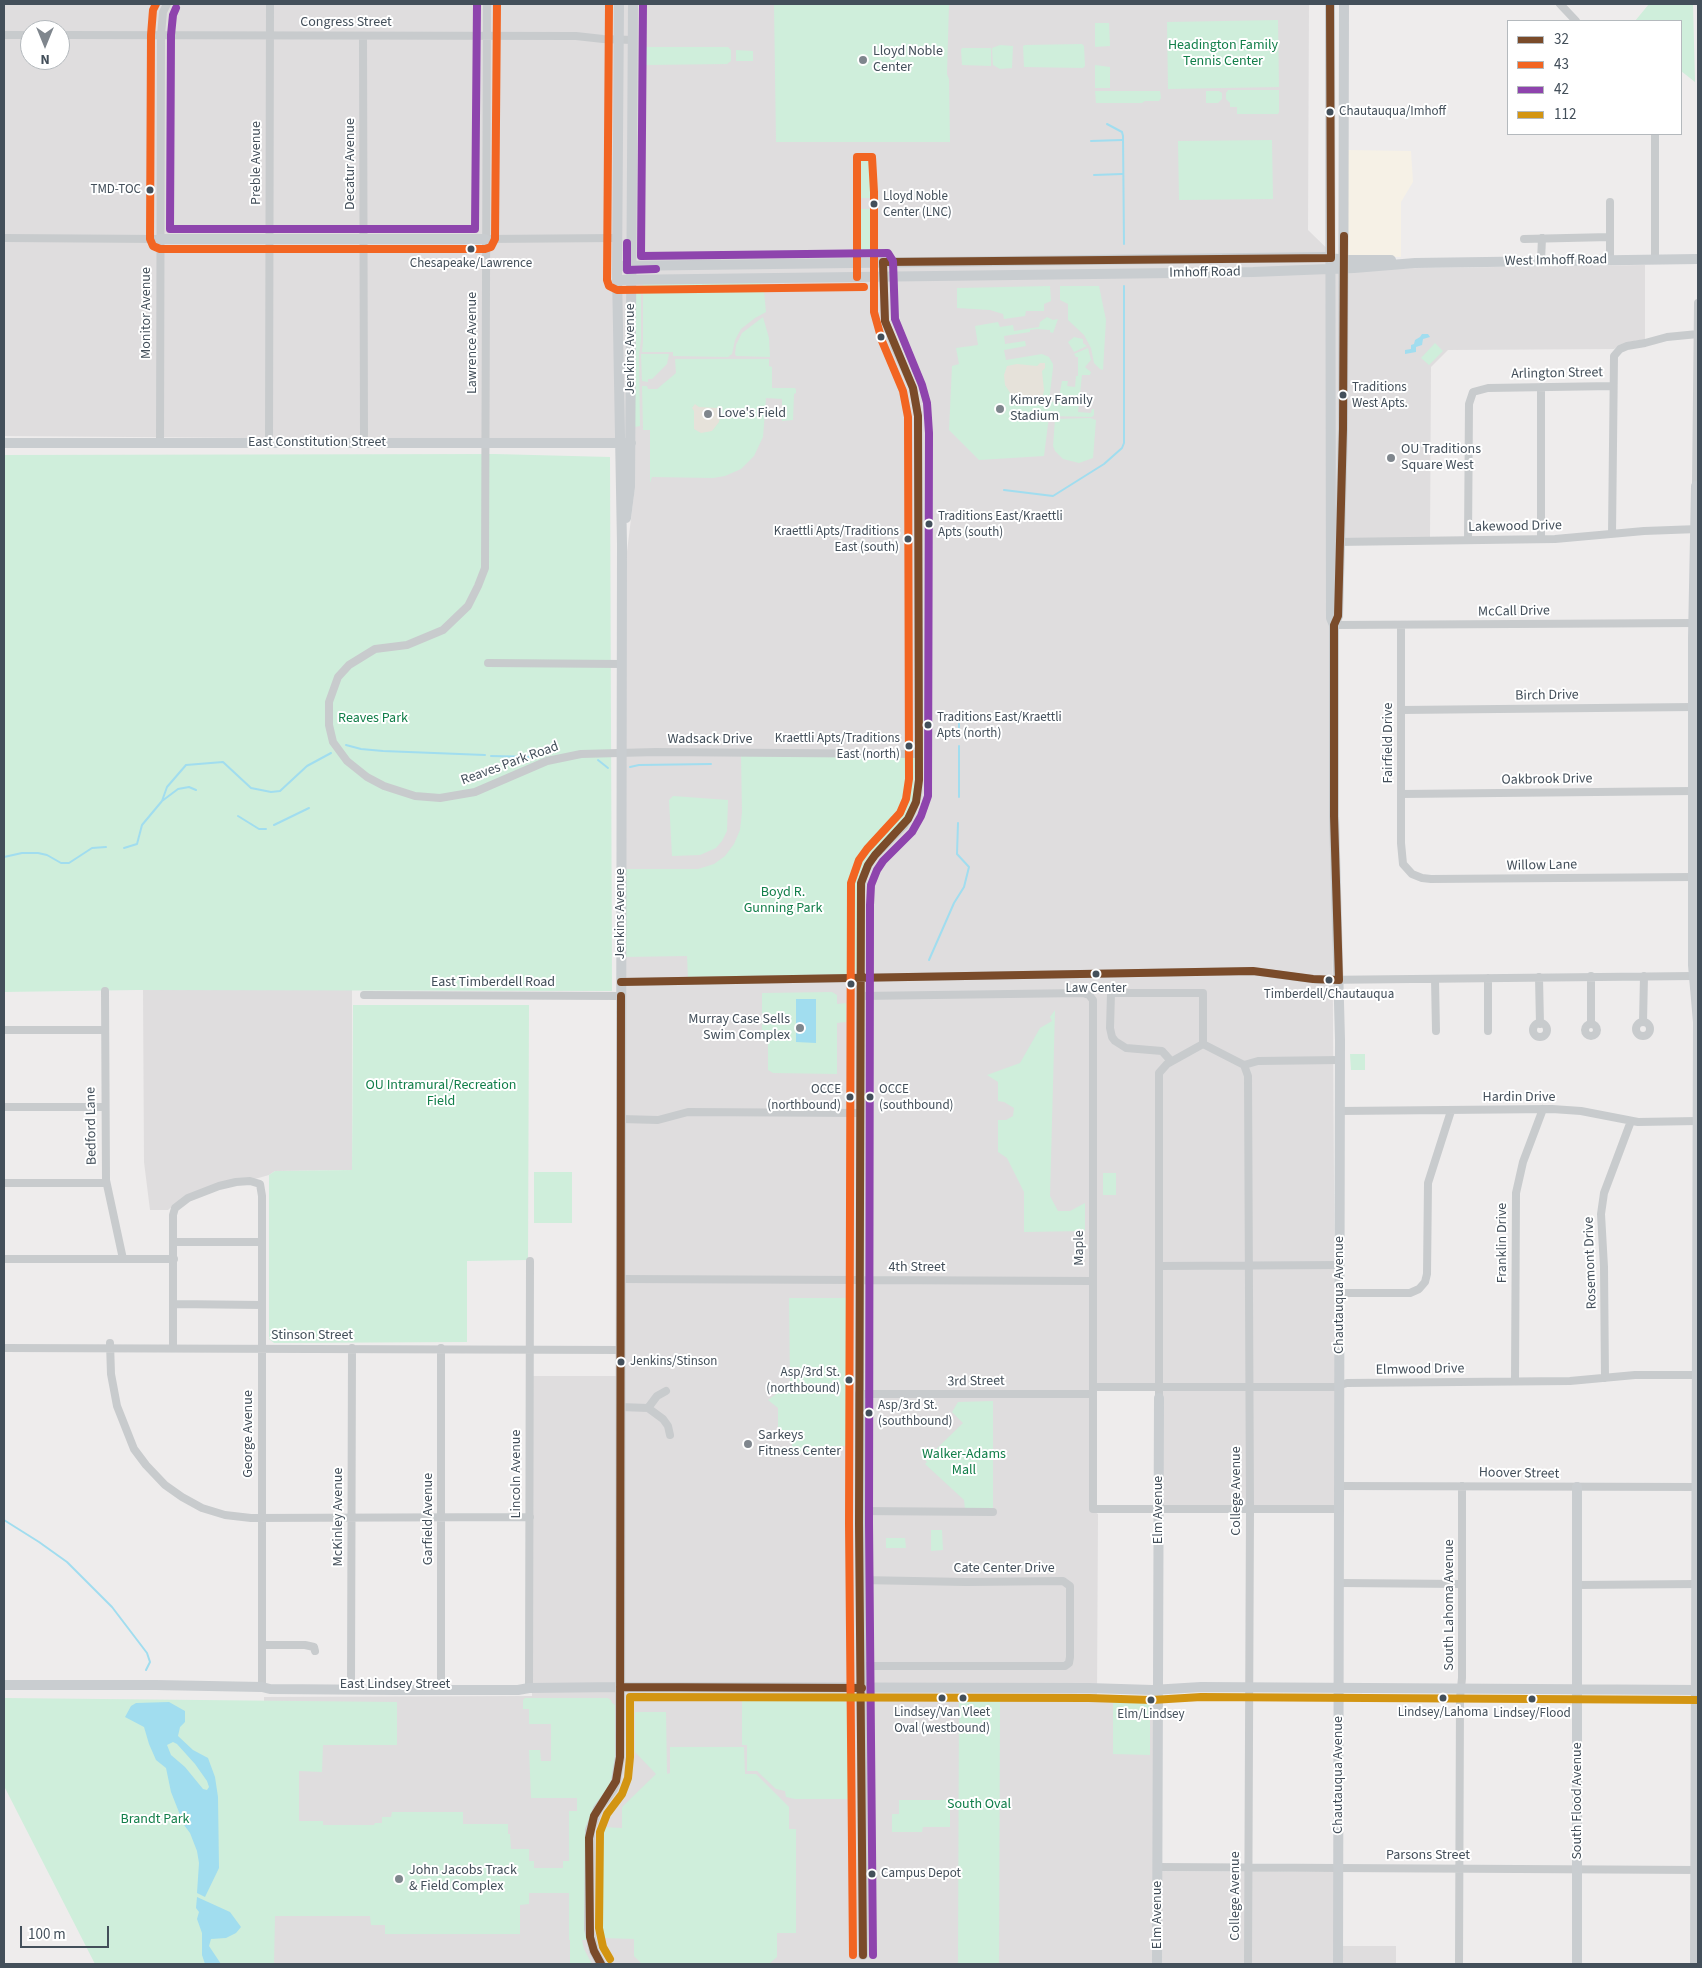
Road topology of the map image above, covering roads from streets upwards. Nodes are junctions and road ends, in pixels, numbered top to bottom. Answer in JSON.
{"nodes":[{"id":1,"x":167,"y":4,"type":"edge"},
{"id":2,"x":270,"y":4,"type":"edge"},
{"id":3,"x":487,"y":4,"type":"edge"},
{"id":4,"x":619,"y":4,"type":"edge"},
{"id":5,"x":633,"y":4,"type":"edge"},
{"id":6,"x":1330,"y":4,"type":"edge"},
{"id":7,"x":1344,"y":4,"type":"edge"},
{"id":8,"x":1560,"y":4,"type":"edge"},
{"id":9,"x":1575,"y":20,"type":"edge"},
{"id":10,"x":4,"y":35,"type":"edge"},
{"id":11,"x":20,"y":35,"type":"edge"},
{"id":12,"x":70,"y":35,"type":"edge"},
{"id":13,"x":160,"y":35,"type":"junction"},
{"id":14,"x":487,"y":35,"type":"junction"},
{"id":15,"x":270,"y":36,"type":"junction"},
{"id":16,"x":363,"y":36,"type":"junction"},
{"id":17,"x":619,"y":40,"type":"junction"},
{"id":18,"x":633,"y":40,"type":"junction"},
{"id":19,"x":617,"y":115,"type":"junction"},
{"id":20,"x":632,"y":115,"type":"junction"},
{"id":21,"x":1655,"y":135,"type":"edge"},
{"id":22,"x":617,"y":166,"type":"junction"},
{"id":23,"x":631,"y":166,"type":"junction"},
{"id":24,"x":1610,"y":202,"type":"dead end"},
{"id":25,"x":1610,"y":237,"type":"junction"},
{"id":26,"x":4,"y":238,"type":"edge"},
{"id":27,"x":617,"y":238,"type":"junction"},
{"id":28,"x":1542,"y":238,"type":"junction"},
{"id":29,"x":160,"y":239,"type":"junction"},
{"id":30,"x":269,"y":239,"type":"junction"},
{"id":31,"x":364,"y":239,"type":"junction"},
{"id":32,"x":485,"y":239,"type":"junction"},
{"id":33,"x":1524,"y":239,"type":"dead end"},
{"id":34,"x":1698,"y":259,"type":"edge"},
{"id":35,"x":1610,"y":260,"type":"junction"},
{"id":36,"x":1655,"y":260,"type":"junction"},
{"id":37,"x":1541,"y":261,"type":"junction"},
{"id":38,"x":883,"y":262,"type":"junction"},
{"id":39,"x":1331,"y":263,"type":"junction"},
{"id":40,"x":1415,"y":263,"type":"joint"},
{"id":41,"x":1344,"y":264,"type":"junction"},
{"id":42,"x":617,"y":266,"type":"junction"},
{"id":43,"x":631,"y":266,"type":"junction"},
{"id":44,"x":883,"y":276,"type":"junction"},
{"id":45,"x":617,"y":280,"type":"junction"},
{"id":46,"x":632,"y":280,"type":"junction"},
{"id":47,"x":1698,"y":303,"type":"edge"},
{"id":48,"x":1698,"y":334,"type":"edge"},
{"id":49,"x":1613,"y":386,"type":"junction"},
{"id":50,"x":1541,"y":387,"type":"junction"},
{"id":51,"x":4,"y":443,"type":"edge"},
{"id":52,"x":160,"y":443,"type":"junction"},
{"id":53,"x":269,"y":443,"type":"junction"},
{"id":54,"x":364,"y":443,"type":"junction"},
{"id":55,"x":486,"y":443,"type":"junction"},
{"id":56,"x":626,"y":443,"type":"junction"},
{"id":57,"x":1696,"y":486,"type":"joint"},
{"id":58,"x":1697,"y":529,"type":"edge"},
{"id":59,"x":1612,"y":534,"type":"junction"},
{"id":60,"x":1541,"y":539,"type":"junction"},
{"id":61,"x":1468,"y":540,"type":"junction"},
{"id":62,"x":1335,"y":542,"type":"junction"},
{"id":63,"x":1694,"y":623,"type":"junction"},
{"id":64,"x":1334,"y":625,"type":"junction"},
{"id":65,"x":1401,"y":626,"type":"junction"},
{"id":66,"x":488,"y":663,"type":"dead end"},
{"id":67,"x":622,"y":664,"type":"junction"},
{"id":68,"x":1694,"y":707,"type":"junction"},
{"id":69,"x":1402,"y":710,"type":"junction"},
{"id":70,"x":1696,"y":746,"type":"edge"},
{"id":71,"x":621,"y":752,"type":"junction"},
{"id":72,"x":918,"y":754,"type":"junction"},
{"id":73,"x":1693,"y":791,"type":"junction"},
{"id":74,"x":1402,"y":794,"type":"junction"},
{"id":75,"x":1402,"y":859,"type":"joint"},
{"id":76,"x":1693,"y":877,"type":"junction"},
{"id":77,"x":1696,"y":935,"type":"edge"},
{"id":78,"x":1592,"y":976,"type":"junction"},
{"id":79,"x":1644,"y":976,"type":"junction"},
{"id":80,"x":1694,"y":976,"type":"junction"},
{"id":81,"x":1539,"y":977,"type":"junction"},
{"id":82,"x":1488,"y":978,"type":"junction"},
{"id":83,"x":860,"y":979,"type":"junction"},
{"id":84,"x":1435,"y":979,"type":"junction"},
{"id":85,"x":1339,"y":980,"type":"junction"},
{"id":86,"x":622,"y":982,"type":"junction"},
{"id":87,"x":105,"y":991,"type":"dead end"},
{"id":88,"x":364,"y":996,"type":"dead end"},
{"id":89,"x":621,"y":996,"type":"junction"},
{"id":90,"x":861,"y":996,"type":"junction"},
{"id":91,"x":1643,"y":1022,"type":"dead end"},
{"id":92,"x":1698,"y":1022,"type":"edge"},
{"id":93,"x":1592,"y":1023,"type":"dead end"},
{"id":94,"x":1540,"y":1024,"type":"dead end"},
{"id":95,"x":4,"y":1030,"type":"edge"},
{"id":96,"x":104,"y":1030,"type":"junction"},
{"id":97,"x":1436,"y":1031,"type":"dead end"},
{"id":98,"x":1488,"y":1031,"type":"dead end"},
{"id":99,"x":1203,"y":1044,"type":"junction"},
{"id":100,"x":1340,"y":1060,"type":"junction"},
{"id":101,"x":1170,"y":1062,"type":"junction"},
{"id":102,"x":1244,"y":1065,"type":"junction"},
{"id":103,"x":104,"y":1106,"type":"junction"},
{"id":104,"x":4,"y":1107,"type":"edge"},
{"id":105,"x":1543,"y":1109,"type":"junction"},
{"id":106,"x":1340,"y":1111,"type":"junction"},
{"id":107,"x":1451,"y":1111,"type":"junction"},
{"id":108,"x":860,"y":1113,"type":"junction"},
{"id":109,"x":1697,"y":1114,"type":"edge"},
{"id":110,"x":621,"y":1119,"type":"junction"},
{"id":111,"x":1631,"y":1121,"type":"junction"},
{"id":112,"x":4,"y":1183,"type":"edge"},
{"id":113,"x":106,"y":1183,"type":"junction"},
{"id":114,"x":1698,"y":1201,"type":"edge"},
{"id":115,"x":174,"y":1242,"type":"junction"},
{"id":116,"x":262,"y":1242,"type":"junction"},
{"id":117,"x":4,"y":1259,"type":"edge"},
{"id":118,"x":123,"y":1259,"type":"junction"},
{"id":119,"x":174,"y":1259,"type":"junction"},
{"id":120,"x":530,"y":1261,"type":"dead end"},
{"id":121,"x":1159,"y":1266,"type":"junction"},
{"id":122,"x":1249,"y":1266,"type":"junction"},
{"id":123,"x":1340,"y":1266,"type":"junction"},
{"id":124,"x":621,"y":1280,"type":"junction"},
{"id":125,"x":860,"y":1280,"type":"junction"},
{"id":126,"x":1093,"y":1281,"type":"junction"},
{"id":127,"x":1698,"y":1291,"type":"edge"},
{"id":128,"x":1340,"y":1293,"type":"junction"},
{"id":129,"x":174,"y":1304,"type":"junction"},
{"id":130,"x":262,"y":1304,"type":"junction"},
{"id":131,"x":110,"y":1345,"type":"junction"},
{"id":132,"x":173,"y":1347,"type":"junction"},
{"id":133,"x":4,"y":1348,"type":"edge"},
{"id":134,"x":262,"y":1348,"type":"junction"},
{"id":135,"x":352,"y":1348,"type":"junction"},
{"id":136,"x":441,"y":1348,"type":"junction"},
{"id":137,"x":530,"y":1348,"type":"junction"},
{"id":138,"x":620,"y":1350,"type":"junction"},
{"id":139,"x":1605,"y":1378,"type":"junction"},
{"id":140,"x":1697,"y":1379,"type":"edge"},
{"id":141,"x":1515,"y":1381,"type":"junction"},
{"id":142,"x":1340,"y":1385,"type":"junction"},
{"id":143,"x":1144,"y":1388,"type":"joint"},
{"id":144,"x":1248,"y":1388,"type":"junction"},
{"id":145,"x":666,"y":1391,"type":"dead end"},
{"id":146,"x":1093,"y":1391,"type":"junction"},
{"id":147,"x":1159,"y":1393,"type":"junction"},
{"id":148,"x":860,"y":1394,"type":"junction"},
{"id":149,"x":620,"y":1407,"type":"junction"},
{"id":150,"x":648,"y":1408,"type":"junction"},
{"id":151,"x":670,"y":1435,"type":"dead end"},
{"id":152,"x":1698,"y":1470,"type":"edge"},
{"id":153,"x":1340,"y":1486,"type":"junction"},
{"id":154,"x":1462,"y":1486,"type":"junction"},
{"id":155,"x":1577,"y":1487,"type":"junction"},
{"id":156,"x":1697,"y":1487,"type":"junction"},
{"id":157,"x":1340,"y":1508,"type":"junction"},
{"id":158,"x":1250,"y":1509,"type":"junction"},
{"id":159,"x":1158,"y":1510,"type":"junction"},
{"id":160,"x":859,"y":1512,"type":"junction"},
{"id":161,"x":993,"y":1512,"type":"dead end"},
{"id":162,"x":352,"y":1517,"type":"junction"},
{"id":163,"x":530,"y":1517,"type":"junction"},
{"id":164,"x":261,"y":1518,"type":"junction"},
{"id":165,"x":441,"y":1518,"type":"junction"},
{"id":166,"x":1698,"y":1550,"type":"edge"},
{"id":167,"x":860,"y":1580,"type":"junction"},
{"id":168,"x":1340,"y":1583,"type":"junction"},
{"id":169,"x":1461,"y":1584,"type":"junction"},
{"id":170,"x":1697,"y":1584,"type":"junction"},
{"id":171,"x":1577,"y":1585,"type":"junction"},
{"id":172,"x":262,"y":1645,"type":"junction"},
{"id":173,"x":315,"y":1651,"type":"dead end"},
{"id":174,"x":862,"y":1666,"type":"junction"},
{"id":175,"x":4,"y":1685,"type":"edge"},
{"id":176,"x":351,"y":1685,"type":"junction"},
{"id":177,"x":262,"y":1687,"type":"junction"},
{"id":178,"x":620,"y":1687,"type":"junction"},
{"id":179,"x":441,"y":1688,"type":"junction"},
{"id":180,"x":529,"y":1688,"type":"junction"},
{"id":181,"x":862,"y":1688,"type":"junction"},
{"id":182,"x":1249,"y":1688,"type":"junction"},
{"id":183,"x":1339,"y":1688,"type":"junction"},
{"id":184,"x":1461,"y":1689,"type":"junction"},
{"id":185,"x":1577,"y":1689,"type":"junction"},
{"id":186,"x":1159,"y":1690,"type":"junction"},
{"id":187,"x":1697,"y":1690,"type":"edge"},
{"id":188,"x":1697,"y":1780,"type":"edge"},
{"id":189,"x":1158,"y":1867,"type":"junction"},
{"id":190,"x":1248,"y":1868,"type":"junction"},
{"id":191,"x":1338,"y":1868,"type":"junction"},
{"id":192,"x":1459,"y":1869,"type":"junction"},
{"id":193,"x":1578,"y":1869,"type":"junction"},
{"id":194,"x":1697,"y":1870,"type":"edge"},
{"id":195,"x":863,"y":1955,"type":"dead end"},
{"id":196,"x":1696,"y":1958,"type":"edge"},
{"id":197,"x":601,"y":1964,"type":"edge"},
{"id":198,"x":1157,"y":1964,"type":"edge"},
{"id":199,"x":1248,"y":1964,"type":"edge"},
{"id":200,"x":1338,"y":1964,"type":"edge"},
{"id":201,"x":1459,"y":1964,"type":"edge"},
{"id":202,"x":1577,"y":1964,"type":"edge"}],
"edges":[{"from":1,"to":13,"type":"street","name":"Monitor Avenue"},
{"from":2,"to":15,"type":"street","name":"Preble Avenue"},
{"from":3,"to":14,"type":"street","name":"Lawrence Avenue"},
{"from":4,"to":17,"type":"street","name":"Jenkins Avenue"},
{"from":5,"to":18,"type":"street","name":"Jenkins Avenue"},
{"from":6,"to":39,"type":"street","name":"Chautauqua Avenue"},
{"from":7,"to":41,"type":"street","name":"Chautauqua Avenue"},
{"from":8,"to":9,"type":"street"},
{"from":10,"to":11,"type":"street"},
{"from":12,"to":13,"type":"street","name":"Congress Street"},
{"from":13,"to":15,"type":"street","name":"Congress Street"},
{"from":13,"to":29,"type":"street","name":"Monitor Avenue"},
{"from":14,"to":16,"type":"street","name":"Congress Street"},
{"from":14,"to":17,"type":"street","name":"Congress Street"},
{"from":14,"to":32,"type":"street","name":"Lawrence Avenue"},
{"from":15,"to":16,"type":"street","name":"Congress Street"},
{"from":15,"to":30,"type":"street","name":"Preble Avenue"},
{"from":16,"to":31,"type":"street","name":"Decatur Avenue"},
{"from":17,"to":18,"type":"street","name":"Congress Street"},
{"from":17,"to":19,"type":"street","name":"Jenkins Avenue"},
{"from":18,"to":20,"type":"street","name":"Jenkins Avenue"},
{"from":19,"to":20,"type":"street"},
{"from":19,"to":22,"type":"street","name":"Jenkins Avenue"},
{"from":20,"to":23,"type":"street","name":"Jenkins Avenue"},
{"from":21,"to":36,"type":"street"},
{"from":22,"to":23,"type":"street"},
{"from":22,"to":27,"type":"street","name":"Jenkins Avenue"},
{"from":23,"to":43,"type":"street","name":"Jenkins Avenue"},
{"from":24,"to":25,"type":"street"},
{"from":25,"to":28,"type":"street"},
{"from":25,"to":35,"type":"street"},
{"from":26,"to":29,"type":"street"},
{"from":27,"to":32,"type":"street"},
{"from":27,"to":42,"type":"street","name":"Jenkins Avenue"},
{"from":28,"to":33,"type":"street"},
{"from":28,"to":37,"type":"street"},
{"from":29,"to":30,"type":"street"},
{"from":29,"to":52,"type":"street","name":"Monitor Avenue"},
{"from":30,"to":31,"type":"street"},
{"from":30,"to":53,"type":"street","name":"Preble Avenue"},
{"from":31,"to":32,"type":"street"},
{"from":31,"to":54,"type":"street","name":"Decatur Avenue"},
{"from":32,"to":55,"type":"street","name":"Lawrence Avenue"},
{"from":34,"to":36,"type":"street","name":"West Imhoff Road"},
{"from":35,"to":36,"type":"street","name":"West Imhoff Road"},
{"from":35,"to":37,"type":"street","name":"West Imhoff Road"},
{"from":37,"to":40,"type":"street","name":"West Imhoff Road"},
{"from":38,"to":39,"type":"street","name":"Imhoff Road"},
{"from":38,"to":43,"type":"street","name":"Imhoff Road"},
{"from":38,"to":44,"type":"street"},
{"from":39,"to":41,"type":"street","name":"Imhoff Road"},
{"from":39,"to":44,"type":"street","name":"Imhoff Road"},
{"from":39,"to":62,"type":"street","name":"Chautauqua Avenue"},
{"from":40,"to":41,"type":"street","name":"Imhoff Road"},
{"from":41,"to":62,"type":"street","name":"Chautauqua Avenue"},
{"from":42,"to":43,"type":"street","name":"Imhoff Road"},
{"from":42,"to":45,"type":"street","name":"Jenkins Avenue"},
{"from":43,"to":46,"type":"street","name":"Jenkins Avenue"},
{"from":44,"to":46,"type":"street","name":"Imhoff Road"},
{"from":44,"to":72,"type":"street"},
{"from":45,"to":46,"type":"street","name":"Imhoff Road"},
{"from":45,"to":56,"type":"street","name":"Jenkins Avenue"},
{"from":46,"to":56,"type":"street","name":"Jenkins Avenue"},
{"from":47,"to":48,"type":"street"},
{"from":48,"to":49,"type":"street","name":"Arlington Street"},
{"from":48,"to":57,"type":"street"},
{"from":49,"to":50,"type":"street","name":"Arlington Street"},
{"from":49,"to":59,"type":"street"},
{"from":50,"to":60,"type":"street"},
{"from":50,"to":61,"type":"street","name":"Arlington Street"},
{"from":51,"to":52,"type":"street","name":"East Constitution Street"},
{"from":52,"to":53,"type":"street","name":"East Constitution Street"},
{"from":53,"to":54,"type":"street","name":"East Constitution Street"},
{"from":54,"to":55,"type":"street","name":"East Constitution Street"},
{"from":55,"to":56,"type":"street","name":"East Constitution Street"},
{"from":55,"to":71,"type":"street","name":"Reaves Park Road"},
{"from":56,"to":67,"type":"street","name":"Jenkins Avenue"},
{"from":57,"to":58,"type":"street"},
{"from":58,"to":59,"type":"street","name":"Lakewood Drive"},
{"from":58,"to":63,"type":"street"},
{"from":59,"to":60,"type":"street","name":"Lakewood Drive"},
{"from":60,"to":61,"type":"street","name":"Lakewood Drive"},
{"from":61,"to":62,"type":"street","name":"Lakewood Drive"},
{"from":62,"to":64,"type":"street","name":"Chautauqua Avenue"},
{"from":63,"to":65,"type":"street","name":"McCall Drive"},
{"from":63,"to":68,"type":"street"},
{"from":64,"to":65,"type":"street","name":"McCall Drive"},
{"from":64,"to":85,"type":"street","name":"Chautauqua Avenue"},
{"from":65,"to":69,"type":"street","name":"Fairfield Drive"},
{"from":66,"to":67,"type":"street"},
{"from":67,"to":71,"type":"street","name":"Jenkins Avenue"},
{"from":68,"to":69,"type":"street","name":"Birch Drive"},
{"from":68,"to":70,"type":"street"},
{"from":69,"to":74,"type":"street","name":"Fairfield Drive"},
{"from":70,"to":73,"type":"street"},
{"from":71,"to":72,"type":"street","name":"Wadsack Drive"},
{"from":71,"to":86,"type":"street","name":"Jenkins Avenue"},
{"from":72,"to":83,"type":"street"},
{"from":73,"to":74,"type":"street","name":"Oakbrook Drive"},
{"from":73,"to":76,"type":"street"},
{"from":74,"to":75,"type":"street","name":"Fairfield Drive"},
{"from":75,"to":76,"type":"street","name":"Willow Lane"},
{"from":76,"to":77,"type":"street"},
{"from":77,"to":80,"type":"street"},
{"from":78,"to":79,"type":"street"},
{"from":78,"to":81,"type":"street"},
{"from":78,"to":93,"type":"street"},
{"from":79,"to":80,"type":"street"},
{"from":79,"to":91,"type":"street"},
{"from":80,"to":92,"type":"street"},
{"from":81,"to":82,"type":"street"},
{"from":81,"to":94,"type":"street"},
{"from":82,"to":84,"type":"street"},
{"from":82,"to":98,"type":"street"},
{"from":83,"to":85,"type":"street"},
{"from":83,"to":86,"type":"street"},
{"from":83,"to":90,"type":"street"},
{"from":84,"to":85,"type":"street"},
{"from":84,"to":97,"type":"street"},
{"from":85,"to":100,"type":"street","name":"Chautauqua Avenue"},
{"from":86,"to":89,"type":"street","name":"Jenkins Avenue"},
{"from":87,"to":96,"type":"street","name":"Bedford Lane"},
{"from":88,"to":89,"type":"street","name":"East Timberdell Road"},
{"from":89,"to":110,"type":"street","name":"Jenkins Avenue"},
{"from":90,"to":108,"type":"street"},
{"from":90,"to":126,"type":"street","name":"Maple"},
{"from":92,"to":109,"type":"street"},
{"from":95,"to":96,"type":"street"},
{"from":96,"to":103,"type":"street","name":"Bedford Lane"},
{"from":99,"to":101,"type":"street"},
{"from":99,"to":101,"type":"street"},
{"from":99,"to":102,"type":"street"},
{"from":100,"to":102,"type":"street"},
{"from":100,"to":106,"type":"street","name":"Chautauqua Avenue"},
{"from":101,"to":121,"type":"street","name":"Elm Avenue"},
{"from":102,"to":122,"type":"street","name":"College Avenue"},
{"from":103,"to":104,"type":"street"},
{"from":103,"to":113,"type":"street","name":"Bedford Lane"},
{"from":105,"to":107,"type":"street","name":"Hardin Drive"},
{"from":105,"to":111,"type":"street","name":"Hardin Drive"},
{"from":105,"to":141,"type":"street","name":"Franklin Drive"},
{"from":106,"to":107,"type":"street","name":"Hardin Drive"},
{"from":106,"to":123,"type":"street","name":"Chautauqua Avenue"},
{"from":107,"to":128,"type":"street"},
{"from":108,"to":110,"type":"street"},
{"from":108,"to":125,"type":"street"},
{"from":109,"to":111,"type":"street","name":"Hardin Drive"},
{"from":109,"to":114,"type":"street"},
{"from":110,"to":124,"type":"street","name":"Jenkins Avenue"},
{"from":111,"to":139,"type":"street","name":"Rosemont Drive"},
{"from":112,"to":113,"type":"street"},
{"from":113,"to":118,"type":"street","name":"Bedford Lane"},
{"from":114,"to":127,"type":"street"},
{"from":115,"to":116,"type":"street"},
{"from":115,"to":116,"type":"street","name":"George Avenue"},
{"from":115,"to":119,"type":"street"},
{"from":116,"to":130,"type":"street","name":"George Avenue"},
{"from":117,"to":118,"type":"street"},
{"from":118,"to":119,"type":"street"},
{"from":119,"to":129,"type":"street"},
{"from":120,"to":137,"type":"street","name":"Lincoln Avenue"},
{"from":121,"to":122,"type":"street"},
{"from":121,"to":147,"type":"street","name":"Elm Avenue"},
{"from":122,"to":123,"type":"street"},
{"from":122,"to":144,"type":"street","name":"College Avenue"},
{"from":123,"to":128,"type":"street","name":"Chautauqua Avenue"},
{"from":124,"to":125,"type":"street","name":"4th Street"},
{"from":124,"to":138,"type":"street","name":"Jenkins Avenue"},
{"from":125,"to":126,"type":"street","name":"4th Street"},
{"from":125,"to":148,"type":"street"},
{"from":126,"to":146,"type":"street","name":"Maple"},
{"from":127,"to":140,"type":"street"},
{"from":128,"to":142,"type":"street","name":"Chautauqua Avenue"},
{"from":129,"to":130,"type":"street"},
{"from":129,"to":132,"type":"street"},
{"from":130,"to":134,"type":"street","name":"George Avenue"},
{"from":131,"to":132,"type":"street","name":"Stinson Street"},
{"from":131,"to":133,"type":"street","name":"Stinson Street"},
{"from":131,"to":164,"type":"street"},
{"from":132,"to":134,"type":"street","name":"Stinson Street"},
{"from":134,"to":135,"type":"street","name":"Stinson Street"},
{"from":134,"to":164,"type":"street","name":"George Avenue"},
{"from":135,"to":136,"type":"street","name":"Stinson Street"},
{"from":135,"to":162,"type":"street","name":"McKinley Avenue"},
{"from":136,"to":137,"type":"street","name":"Stinson Street"},
{"from":136,"to":165,"type":"street","name":"Garfield Avenue"},
{"from":137,"to":138,"type":"street","name":"Stinson Street"},
{"from":137,"to":163,"type":"street","name":"Lincoln Avenue"},
{"from":138,"to":149,"type":"street","name":"Jenkins Avenue"},
{"from":139,"to":140,"type":"street","name":"Elmwood Drive"},
{"from":139,"to":141,"type":"street","name":"Elmwood Drive"},
{"from":140,"to":152,"type":"street"},
{"from":141,"to":142,"type":"street","name":"Elmwood Drive"},
{"from":142,"to":144,"type":"street","name":"Elmwood Drive"},
{"from":142,"to":153,"type":"street","name":"Chautauqua Avenue"},
{"from":143,"to":146,"type":"street","name":"3rd Street"},
{"from":143,"to":147,"type":"street","name":"Elmwood Drive"},
{"from":144,"to":147,"type":"street","name":"Elmwood Drive"},
{"from":144,"to":158,"type":"street","name":"College Avenue"},
{"from":145,"to":150,"type":"street"},
{"from":146,"to":148,"type":"street","name":"3rd Street"},
{"from":146,"to":159,"type":"street","name":"Maple"},
{"from":147,"to":159,"type":"street","name":"Elm Avenue"},
{"from":148,"to":160,"type":"street"},
{"from":149,"to":150,"type":"street"},
{"from":149,"to":178,"type":"street","name":"Jenkins Avenue"},
{"from":150,"to":151,"type":"street"},
{"from":152,"to":156,"type":"street"},
{"from":153,"to":154,"type":"street","name":"Hoover Street"},
{"from":153,"to":157,"type":"street","name":"Chautauqua Avenue"},
{"from":154,"to":155,"type":"street","name":"Hoover Street"},
{"from":154,"to":169,"type":"street","name":"South Lahoma Avenue"},
{"from":155,"to":156,"type":"street","name":"Hoover Street"},
{"from":155,"to":171,"type":"street","name":"South Flood Avenue"},
{"from":156,"to":166,"type":"street"},
{"from":157,"to":158,"type":"street"},
{"from":157,"to":168,"type":"street","name":"Chautauqua Avenue"},
{"from":158,"to":159,"type":"street"},
{"from":158,"to":182,"type":"street","name":"College Avenue"},
{"from":159,"to":186,"type":"street","name":"Elm Avenue"},
{"from":160,"to":161,"type":"street"},
{"from":160,"to":167,"type":"street"},
{"from":162,"to":164,"type":"street"},
{"from":162,"to":165,"type":"street"},
{"from":162,"to":176,"type":"street","name":"McKinley Avenue"},
{"from":163,"to":165,"type":"street"},
{"from":163,"to":180,"type":"street","name":"Lincoln Avenue"},
{"from":164,"to":172,"type":"street","name":"George Avenue"},
{"from":165,"to":179,"type":"street","name":"Garfield Avenue"},
{"from":166,"to":170,"type":"street"},
{"from":167,"to":174,"type":"street"},
{"from":167,"to":174,"type":"street","name":"Cate Center Drive"},
{"from":168,"to":169,"type":"street"},
{"from":168,"to":183,"type":"street","name":"Chautauqua Avenue"},
{"from":169,"to":184,"type":"street","name":"South Lahoma Avenue"},
{"from":170,"to":171,"type":"street"},
{"from":170,"to":187,"type":"street"},
{"from":171,"to":185,"type":"street","name":"South Flood Avenue"},
{"from":172,"to":173,"type":"street"},
{"from":172,"to":177,"type":"street","name":"George Avenue"},
{"from":174,"to":181,"type":"street"},
{"from":175,"to":177,"type":"street","name":"East Lindsey Street"},
{"from":176,"to":177,"type":"street","name":"East Lindsey Street"},
{"from":176,"to":179,"type":"street","name":"East Lindsey Street"},
{"from":177,"to":179,"type":"street","name":"East Lindsey Street"},
{"from":178,"to":180,"type":"street","name":"East Lindsey Street"},
{"from":178,"to":181,"type":"street","name":"East Lindsey Street"},
{"from":178,"to":197,"type":"street","name":"Jenkins Avenue"},
{"from":179,"to":180,"type":"street","name":"East Lindsey Street"},
{"from":181,"to":186,"type":"street","name":"East Lindsey Street"},
{"from":181,"to":195,"type":"street"},
{"from":182,"to":183,"type":"street","name":"East Lindsey Street"},
{"from":182,"to":186,"type":"street","name":"East Lindsey Street"},
{"from":182,"to":190,"type":"street","name":"College Avenue"},
{"from":183,"to":184,"type":"street","name":"East Lindsey Street"},
{"from":183,"to":191,"type":"street","name":"Chautauqua Avenue"},
{"from":184,"to":185,"type":"street","name":"East Lindsey Street"},
{"from":184,"to":192,"type":"street","name":"South Lahoma Avenue"},
{"from":185,"to":187,"type":"street","name":"East Lindsey Street"},
{"from":185,"to":193,"type":"street","name":"South Flood Avenue"},
{"from":186,"to":189,"type":"street","name":"Elm Avenue"},
{"from":187,"to":188,"type":"street"},
{"from":188,"to":194,"type":"street"},
{"from":189,"to":190,"type":"street","name":"Parsons Street"},
{"from":189,"to":198,"type":"street","name":"Elm Avenue"},
{"from":190,"to":191,"type":"street","name":"Parsons Street"},
{"from":190,"to":199,"type":"street","name":"College Avenue"},
{"from":191,"to":192,"type":"street","name":"Parsons Street"},
{"from":191,"to":200,"type":"street","name":"Chautauqua Avenue"},
{"from":192,"to":193,"type":"street","name":"Parsons Street"},
{"from":192,"to":201,"type":"street","name":"South Lahoma Avenue"},
{"from":193,"to":194,"type":"street","name":"Parsons Street"},
{"from":193,"to":202,"type":"street","name":"South Flood Avenue"},
{"from":194,"to":196,"type":"street"}]}
